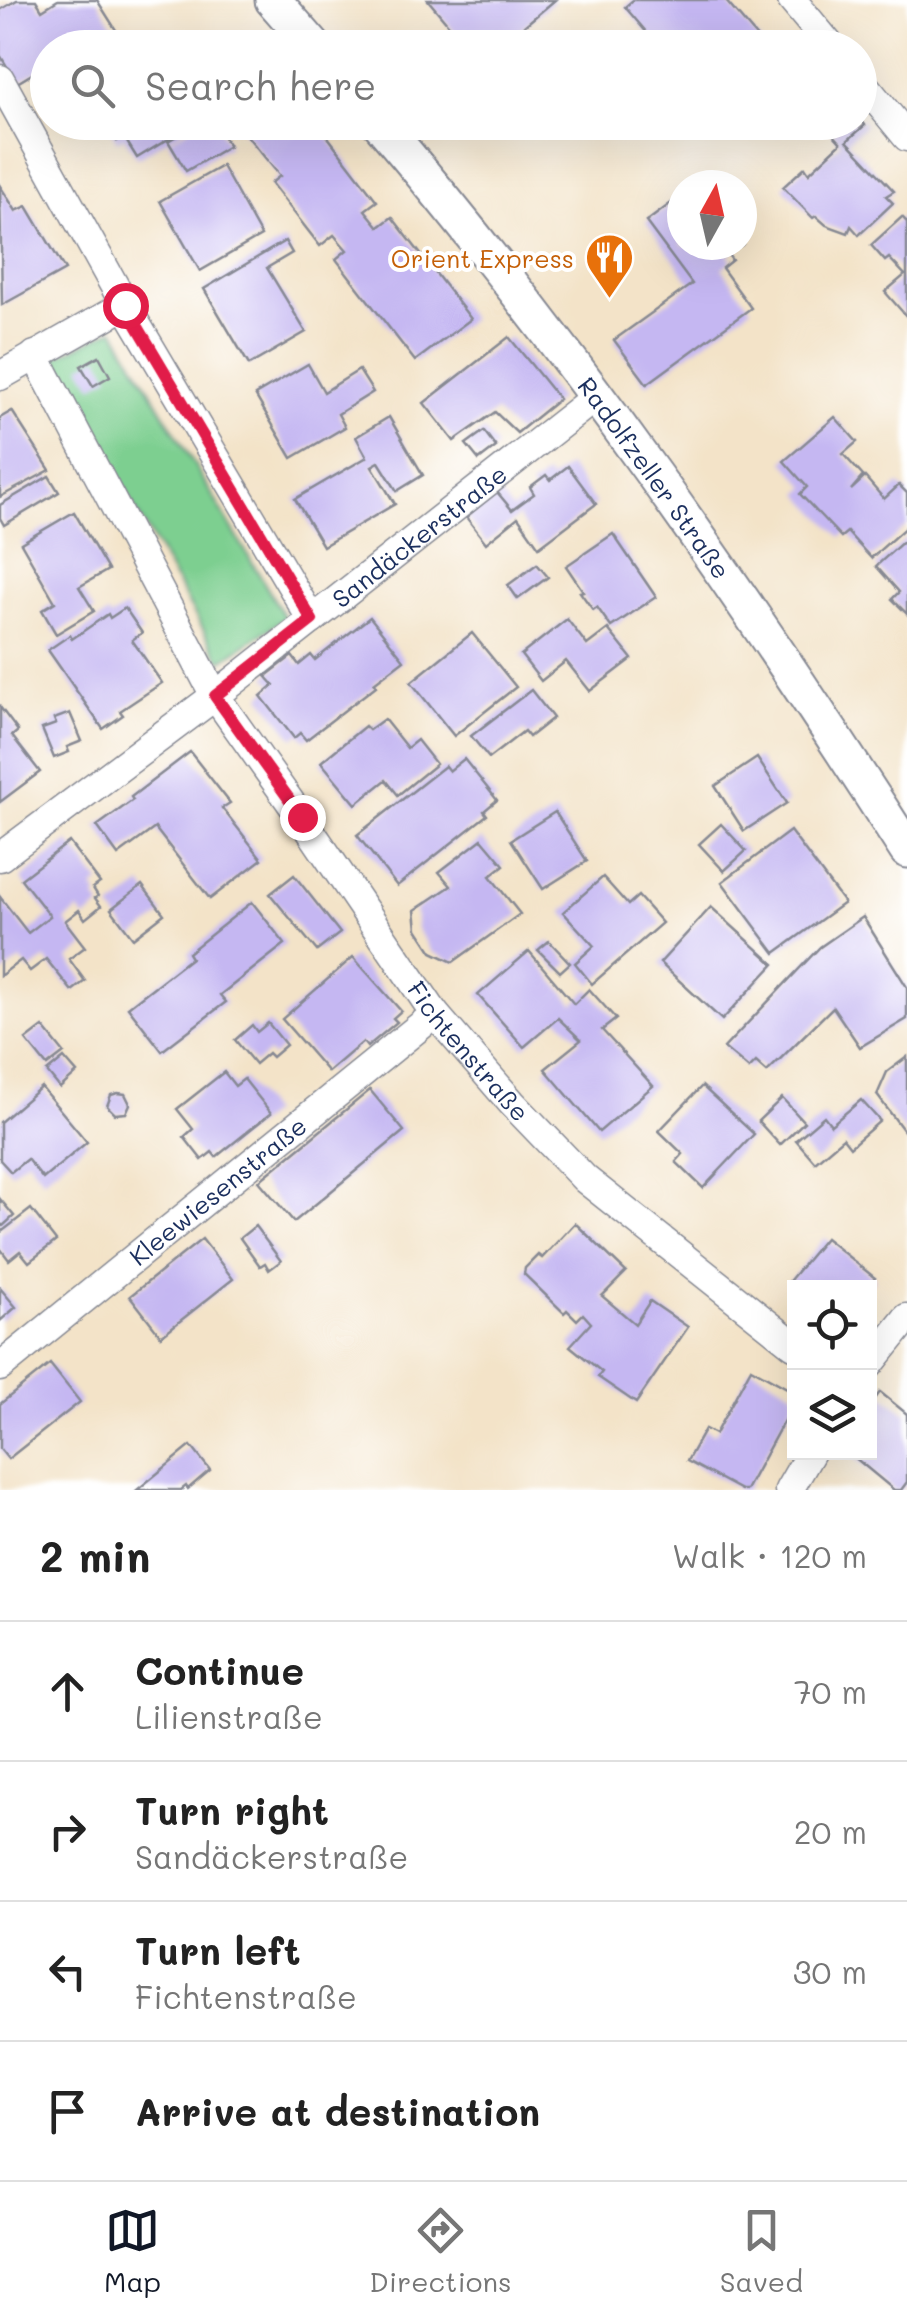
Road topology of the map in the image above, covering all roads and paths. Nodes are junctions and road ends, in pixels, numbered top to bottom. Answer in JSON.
{"nodes":[{"id":1,"x":273,"y":0,"type":"edge"},
{"id":2,"x":792,"y":0,"type":"edge"},
{"id":3,"x":299,"y":30,"type":"edge"},
{"id":4,"x":817,"y":30,"type":"edge"},
{"id":5,"x":0,"y":79,"type":"edge"},
{"id":6,"x":877,"y":101,"type":"edge"},
{"id":7,"x":30,"y":133,"type":"edge"},
{"id":8,"x":907,"y":137,"type":"edge"},
{"id":9,"x":34,"y":140,"type":"edge"},
{"id":10,"x":394,"y":140,"type":"edge"},
{"id":11,"x":125,"y":305,"type":"junction"},
{"id":12,"x":35,"y":355,"type":"junction"},
{"id":13,"x":0,"y":376,"type":"edge"},
{"id":14,"x":598,"y":395,"type":"junction"},
{"id":15,"x":312,"y":620,"type":"junction"},
{"id":16,"x":215,"y":696,"type":"junction"},
{"id":17,"x":907,"y":850,"type":"edge"},
{"id":18,"x":0,"y":857,"type":"edge"},
{"id":19,"x":435,"y":1014,"type":"junction"},
{"id":20,"x":907,"y":1318,"type":"edge"},
{"id":21,"x":787,"y":1338,"type":"edge"},
{"id":22,"x":877,"y":1355,"type":"edge"},
{"id":23,"x":0,"y":1366,"type":"edge"},
{"id":24,"x":806,"y":1460,"type":"edge"},
{"id":25,"x":789,"y":1490,"type":"edge"}],
"edges":[{"from":1,"to":3,"type":"street"},
{"from":2,"to":4,"type":"street"},
{"from":5,"to":7,"type":"street"},
{"from":6,"to":8,"type":"street"},
{"from":9,"to":11,"type":"street"},
{"from":10,"to":14,"type":"street","name":"Radolfzeller Straße"},
{"from":11,"to":12,"type":"street"},
{"from":11,"to":15,"type":"street"},
{"from":12,"to":13,"type":"street"},
{"from":12,"to":16,"type":"street","name":"Fichtenstraße"},
{"from":14,"to":15,"type":"street","name":"Sandäckerstraße"},
{"from":14,"to":17,"type":"street","name":"Radolfzeller Straße"},
{"from":15,"to":16,"type":"street","name":"Sandäckerstraße"},
{"from":16,"to":18,"type":"street","name":"Sandäckerstraße"},
{"from":16,"to":19,"type":"street","name":"Fichtenstraße"},
{"from":19,"to":21,"type":"street","name":"Fichtenstraße"},
{"from":19,"to":23,"type":"street","name":"Kleewiesenstraße"},
{"from":20,"to":22,"type":"street"},
{"from":24,"to":25,"type":"street"}]}
